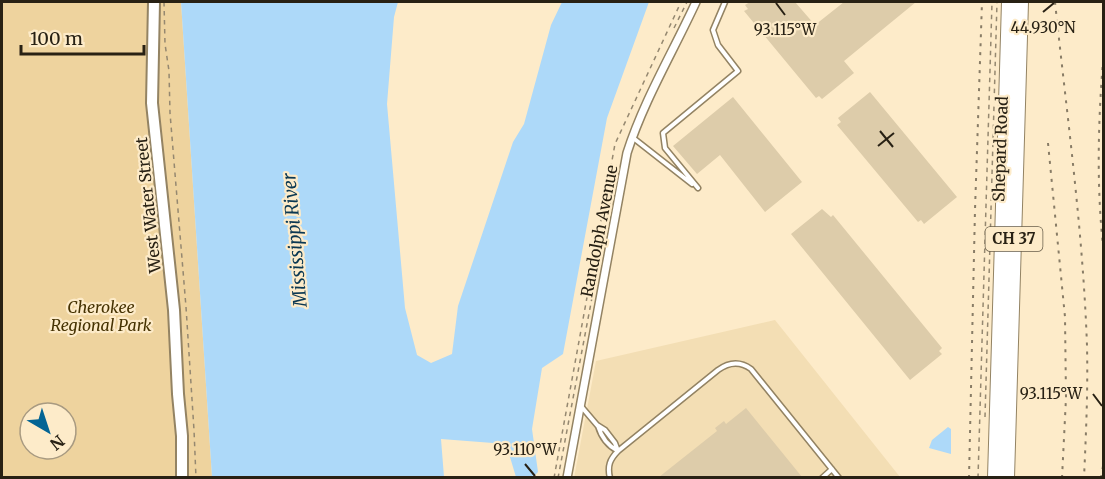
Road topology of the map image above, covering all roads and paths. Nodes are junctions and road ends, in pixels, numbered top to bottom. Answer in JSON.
{"nodes":[{"id":1,"x":154,"y":2,"type":"edge"},
{"id":2,"x":164,"y":2,"type":"edge"},
{"id":3,"x":696,"y":2,"type":"edge"},
{"id":4,"x":725,"y":2,"type":"edge"},
{"id":5,"x":992,"y":2,"type":"edge"},
{"id":6,"x":997,"y":2,"type":"edge"},
{"id":7,"x":1009,"y":2,"type":"edge"},
{"id":8,"x":1021,"y":2,"type":"edge"},
{"id":9,"x":633,"y":137,"type":"junction"},
{"id":10,"x":580,"y":404,"type":"junction"},
{"id":11,"x":985,"y":419,"type":"dead end"},
{"id":12,"x":618,"y":451,"type":"junction"},
{"id":13,"x":832,"y":469,"type":"junction"},
{"id":14,"x":182,"y":477,"type":"edge"},
{"id":15,"x":196,"y":477,"type":"edge"},
{"id":16,"x":567,"y":477,"type":"edge"},
{"id":17,"x":610,"y":477,"type":"edge"},
{"id":18,"x":822,"y":477,"type":"edge"},
{"id":19,"x":839,"y":477,"type":"edge"},
{"id":20,"x":978,"y":477,"type":"edge"},
{"id":21,"x":995,"y":477,"type":"edge"},
{"id":22,"x":1007,"y":477,"type":"edge"}],
"edges":[{"from":1,"to":14,"type":"street","name":"West Water Street"},
{"from":2,"to":15,"type":"path"},
{"from":3,"to":9,"type":"street","name":"Randolph Avenue"},
{"from":4,"to":9,"type":"lane"},
{"from":5,"to":20,"type":"path"},
{"from":6,"to":11,"type":"path"},
{"from":7,"to":21,"type":"highway","name":"Shepard Road","number":"CH 37"},
{"from":8,"to":22,"type":"highway","name":"Shepard Road","number":"CH 37"},
{"from":9,"to":10,"type":"street","name":"Randolph Avenue"},
{"from":10,"to":12,"type":"lane"},
{"from":10,"to":16,"type":"street","name":"Randolph Avenue"},
{"from":12,"to":13,"type":"lane"},
{"from":12,"to":17,"type":"lane"},
{"from":13,"to":18,"type":"lane"},
{"from":13,"to":19,"type":"lane"}]}
